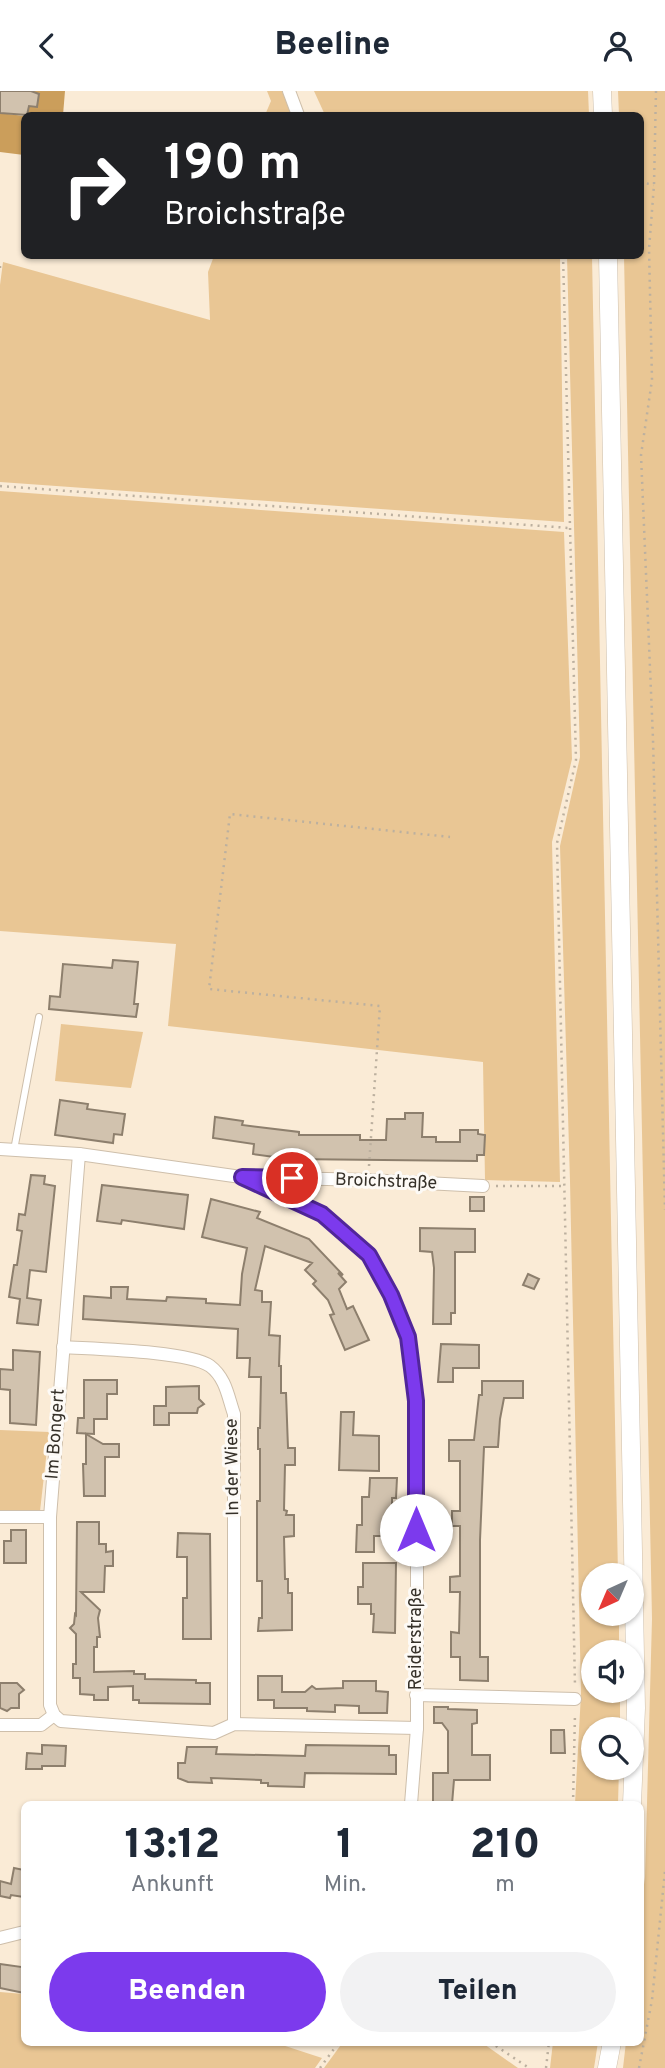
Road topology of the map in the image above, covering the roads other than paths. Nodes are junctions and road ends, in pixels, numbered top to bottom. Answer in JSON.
{"nodes":[{"id":1,"x":289,"y":91,"type":"edge"},
{"id":2,"x":602,"y":91,"type":"edge"},
{"id":3,"x":297,"y":112,"type":"edge"},
{"id":4,"x":603,"y":112,"type":"edge"},
{"id":5,"x":608,"y":259,"type":"edge"},
{"id":6,"x":39,"y":1017,"type":"dead end"},
{"id":7,"x":0,"y":1149,"type":"edge"},
{"id":8,"x":14,"y":1150,"type":"junction"},
{"id":9,"x":79,"y":1154,"type":"junction"},
{"id":10,"x":242,"y":1177,"type":"junction"},
{"id":11,"x":482,"y":1186,"type":"road end"},
{"id":12,"x":63,"y":1347,"type":"junction"},
{"id":13,"x":0,"y":1517,"type":"edge"},
{"id":14,"x":50,"y":1517,"type":"junction"},
{"id":15,"x":416,"y":1695,"type":"junction"},
{"id":16,"x":575,"y":1699,"type":"road end"},
{"id":17,"x":54,"y":1715,"type":"junction"},
{"id":18,"x":233,"y":1724,"type":"junction"},
{"id":19,"x":0,"y":1725,"type":"edge"},
{"id":20,"x":417,"y":1728,"type":"junction"},
{"id":21,"x":411,"y":1801,"type":"edge"},
{"id":22,"x":632,"y":1801,"type":"edge"},
{"id":23,"x":21,"y":1933,"type":"edge"},
{"id":24,"x":0,"y":1938,"type":"edge"},
{"id":25,"x":611,"y":2046,"type":"edge"},
{"id":26,"x":607,"y":2068,"type":"edge"}],
"edges":[{"from":1,"to":3,"type":"street"},
{"from":2,"to":4,"type":"main road"},
{"from":5,"to":22,"type":"main road"},
{"from":6,"to":8,"type":"lane"},
{"from":7,"to":8,"type":"street","name":"Broichstraße"},
{"from":8,"to":9,"type":"street","name":"Broichstraße"},
{"from":9,"to":10,"type":"street","name":"Broichstraße"},
{"from":9,"to":12,"type":"street","name":"Im Bongert"},
{"from":10,"to":11,"type":"street","name":"Broichstraße"},
{"from":10,"to":15,"type":"street","name":"Reiderstraße"},
{"from":12,"to":14,"type":"street","name":"Im Bongert"},
{"from":12,"to":18,"type":"street","name":"In der Wiese"},
{"from":13,"to":14,"type":"street"},
{"from":14,"to":17,"type":"street","name":"Im Bongert"},
{"from":15,"to":16,"type":"street"},
{"from":15,"to":20,"type":"street","name":"Reiderstraße"},
{"from":17,"to":18,"type":"street"},
{"from":17,"to":19,"type":"street"},
{"from":18,"to":20,"type":"street"},
{"from":20,"to":21,"type":"street","name":"Reiderstraße"},
{"from":23,"to":24,"type":"street"},
{"from":25,"to":26,"type":"main road"}]}
